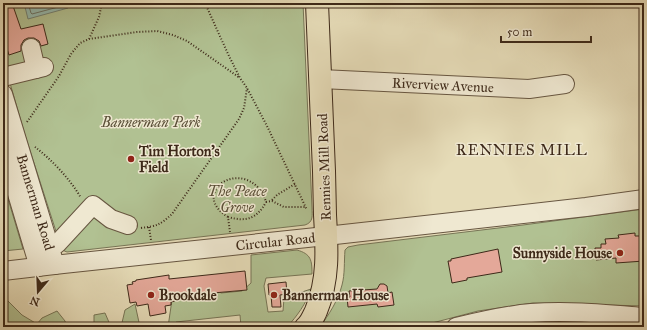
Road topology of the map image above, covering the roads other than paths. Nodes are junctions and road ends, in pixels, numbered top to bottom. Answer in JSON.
{"nodes":[{"id":1,"x":317,"y":3,"type":"edge"},
{"id":2,"x":31,"y":48,"type":"dead end"},
{"id":3,"x":3,"y":77,"type":"edge"},
{"id":4,"x":321,"y":79,"type":"junction"},
{"id":5,"x":565,"y":84,"type":"dead end"},
{"id":6,"x":3,"y":94,"type":"edge"},
{"id":7,"x":3,"y":147,"type":"edge"},
{"id":8,"x":644,"y":199,"type":"edge"},
{"id":9,"x":128,"y":225,"type":"road end"},
{"id":10,"x":326,"y":236,"type":"junction"},
{"id":11,"x":49,"y":245,"type":"junction"},
{"id":12,"x":47,"y":266,"type":"junction"},
{"id":13,"x":3,"y":272,"type":"edge"},
{"id":14,"x":644,"y":317,"type":"edge"},
{"id":15,"x":308,"y":326,"type":"edge"},
{"id":16,"x":456,"y":327,"type":"edge"}],
"edges":[{"from":1,"to":4,"type":"main road","name":"Rennies Mill Road"},
{"from":2,"to":3,"type":"street"},
{"from":4,"to":5,"type":"street","name":"Riverview Avenue"},
{"from":4,"to":10,"type":"main road","name":"Rennies Mill Road"},
{"from":6,"to":11,"type":"street","name":"Bannerman Road"},
{"from":7,"to":12,"type":"street","name":"Bannerman Road"},
{"from":8,"to":10,"type":"street","name":"Circular Road"},
{"from":9,"to":11,"type":"street"},
{"from":10,"to":12,"type":"street","name":"Circular Road"},
{"from":10,"to":15,"type":"main road","name":"Rennies Mill Road"},
{"from":11,"to":12,"type":"street","name":"Bannerman Road"},
{"from":12,"to":13,"type":"street","name":"Circular Road"},
{"from":14,"to":16,"type":"street"}]}
